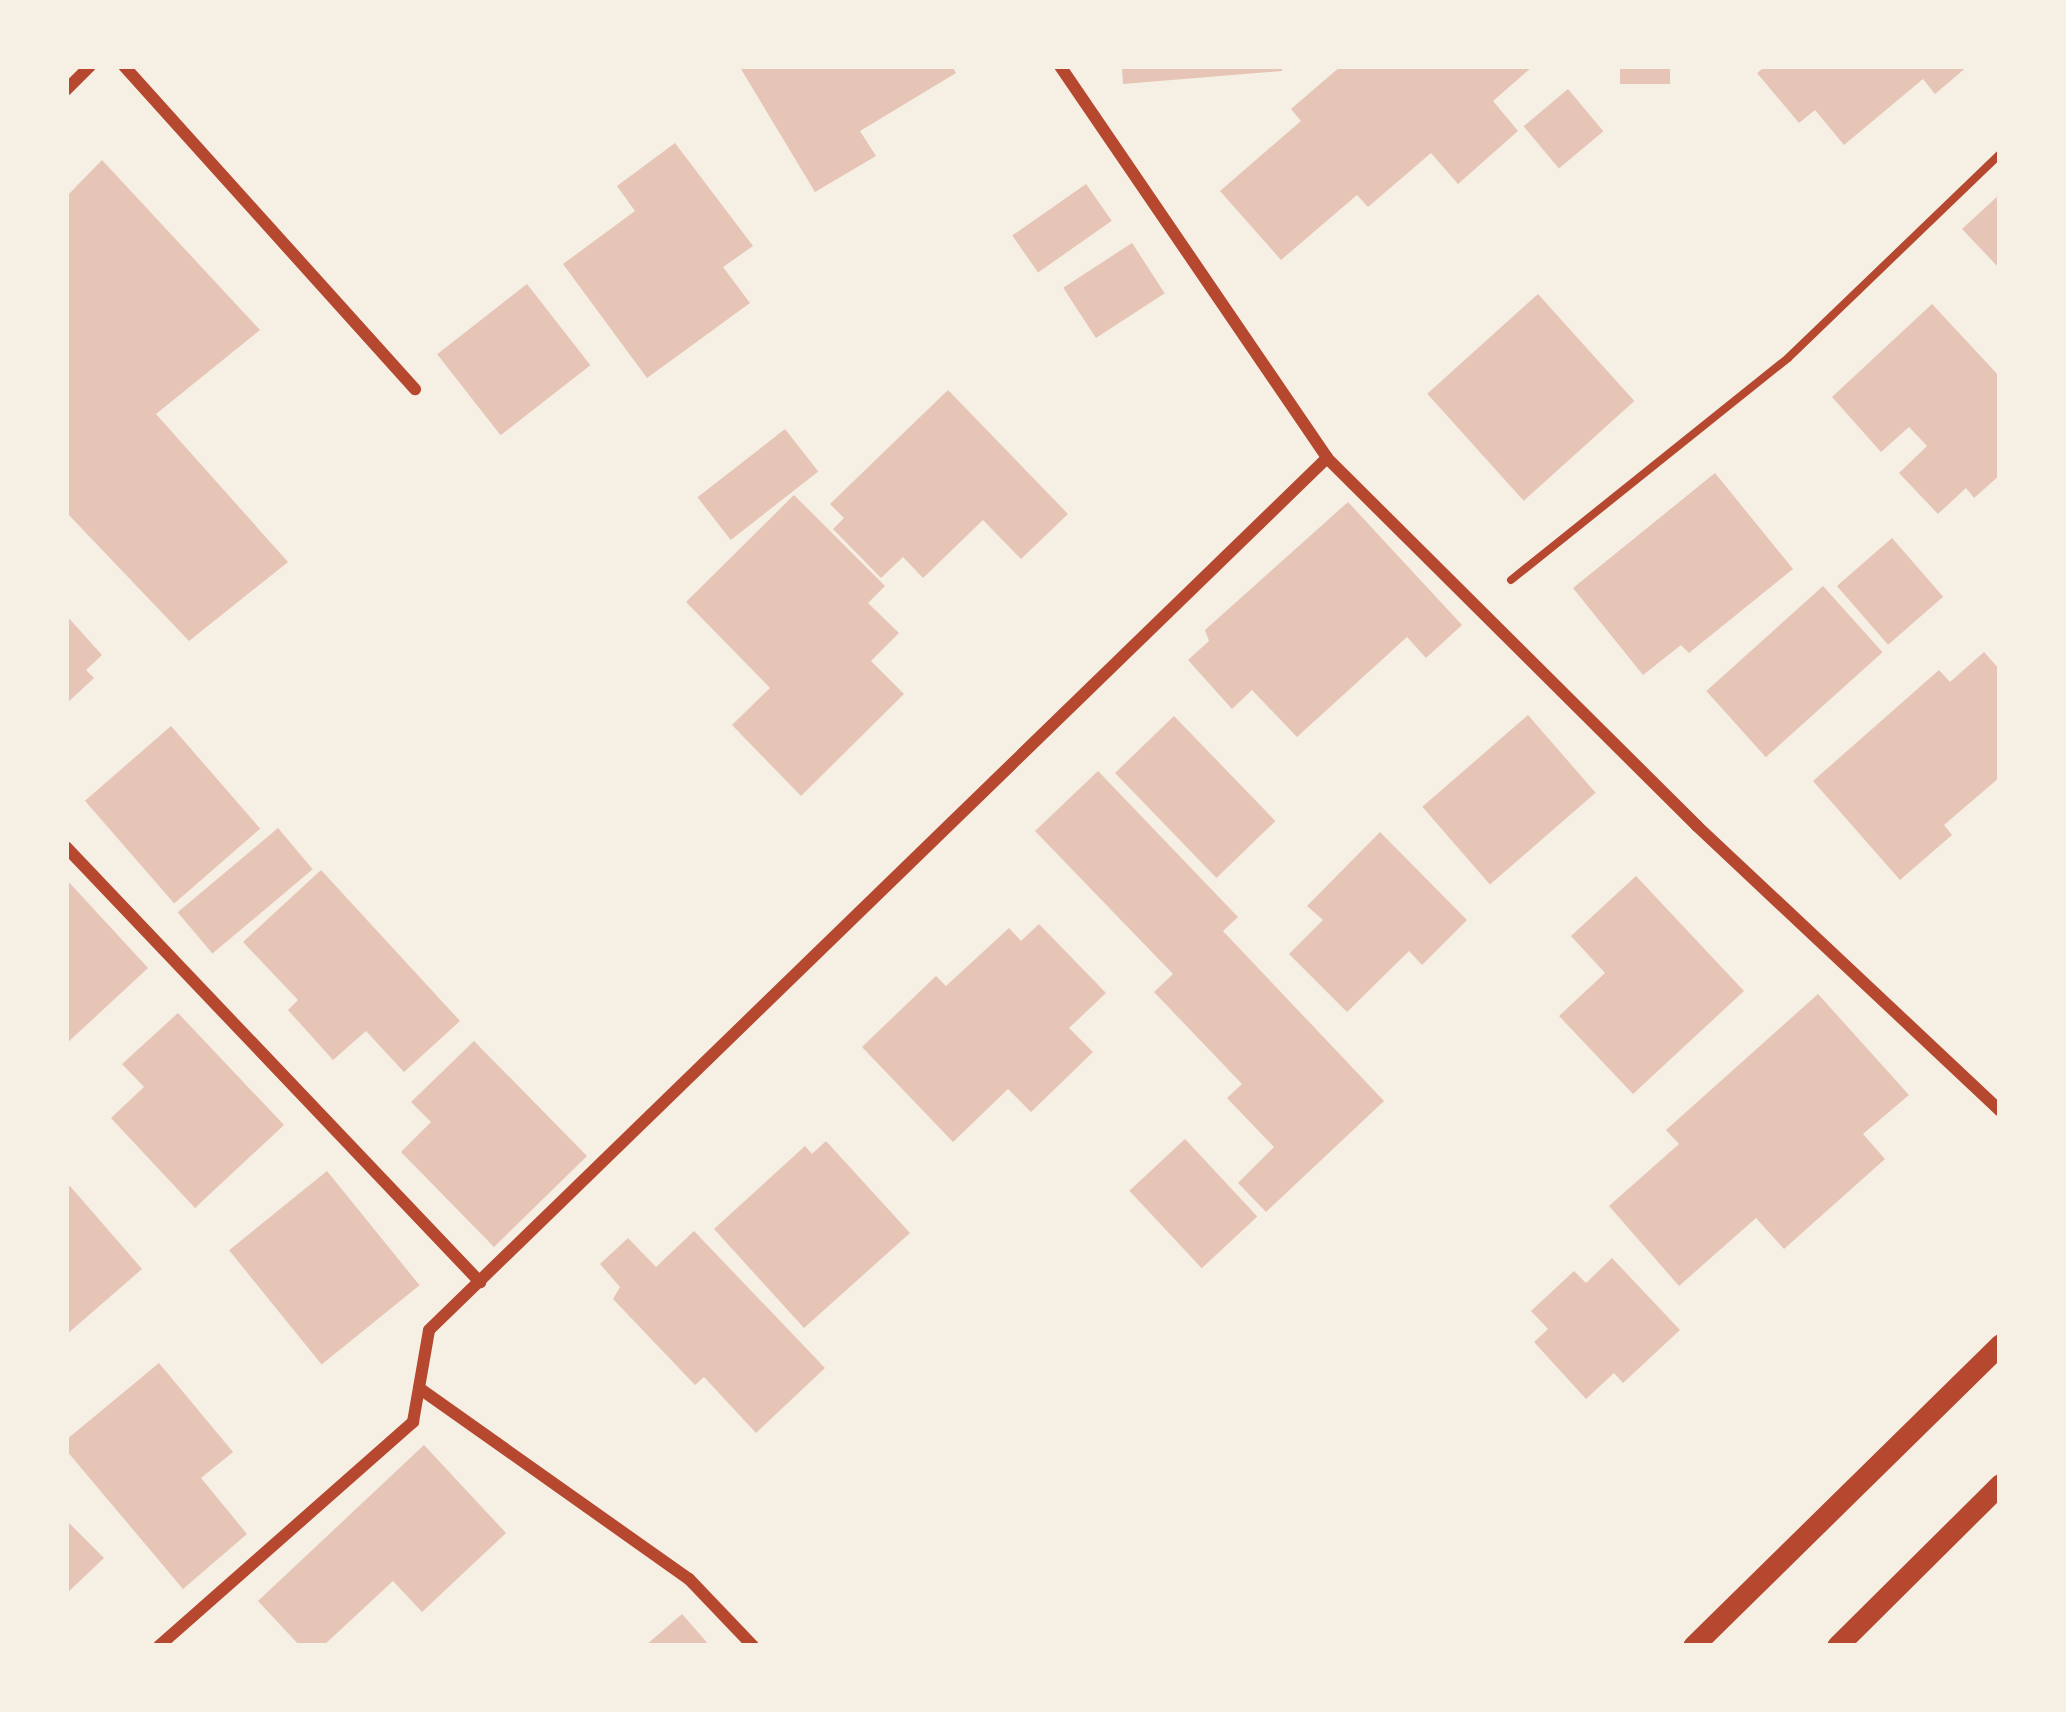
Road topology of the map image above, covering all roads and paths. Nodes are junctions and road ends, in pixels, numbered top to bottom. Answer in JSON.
{"nodes":[{"id":1,"x":90,"y":66,"type":"edge"},
{"id":2,"x":124,"y":66,"type":"edge"},
{"id":3,"x":1060,"y":66,"type":"edge"},
{"id":4,"x":66,"y":90,"type":"edge"},
{"id":5,"x":2000,"y":154,"type":"edge"},
{"id":6,"x":415,"y":388,"type":"dead end"},
{"id":7,"x":1327,"y":458,"type":"junction"},
{"id":8,"x":1477,"y":607,"type":"junction"},
{"id":9,"x":66,"y":847,"type":"edge"},
{"id":10,"x":2000,"y":1111,"type":"edge"},
{"id":11,"x":480,"y":1282,"type":"junction"},
{"id":12,"x":2000,"y":1344,"type":"edge"},
{"id":13,"x":419,"y":1388,"type":"junction"},
{"id":14,"x":2000,"y":1484,"type":"edge"},
{"id":15,"x":159,"y":1646,"type":"edge"},
{"id":16,"x":753,"y":1646,"type":"edge"},
{"id":17,"x":1693,"y":1646,"type":"edge"},
{"id":18,"x":1837,"y":1646,"type":"edge"}],
"edges":[{"from":1,"to":4,"type":"street"},
{"from":2,"to":6,"type":"street"},
{"from":3,"to":7,"type":"street"},
{"from":5,"to":8,"type":"path"},
{"from":7,"to":8,"type":"street"},
{"from":7,"to":11,"type":"street"},
{"from":8,"to":10,"type":"street"},
{"from":9,"to":11,"type":"street"},
{"from":11,"to":13,"type":"street"},
{"from":12,"to":17,"type":"street"},
{"from":13,"to":15,"type":"street"},
{"from":13,"to":16,"type":"street"},
{"from":14,"to":18,"type":"street"}]}
